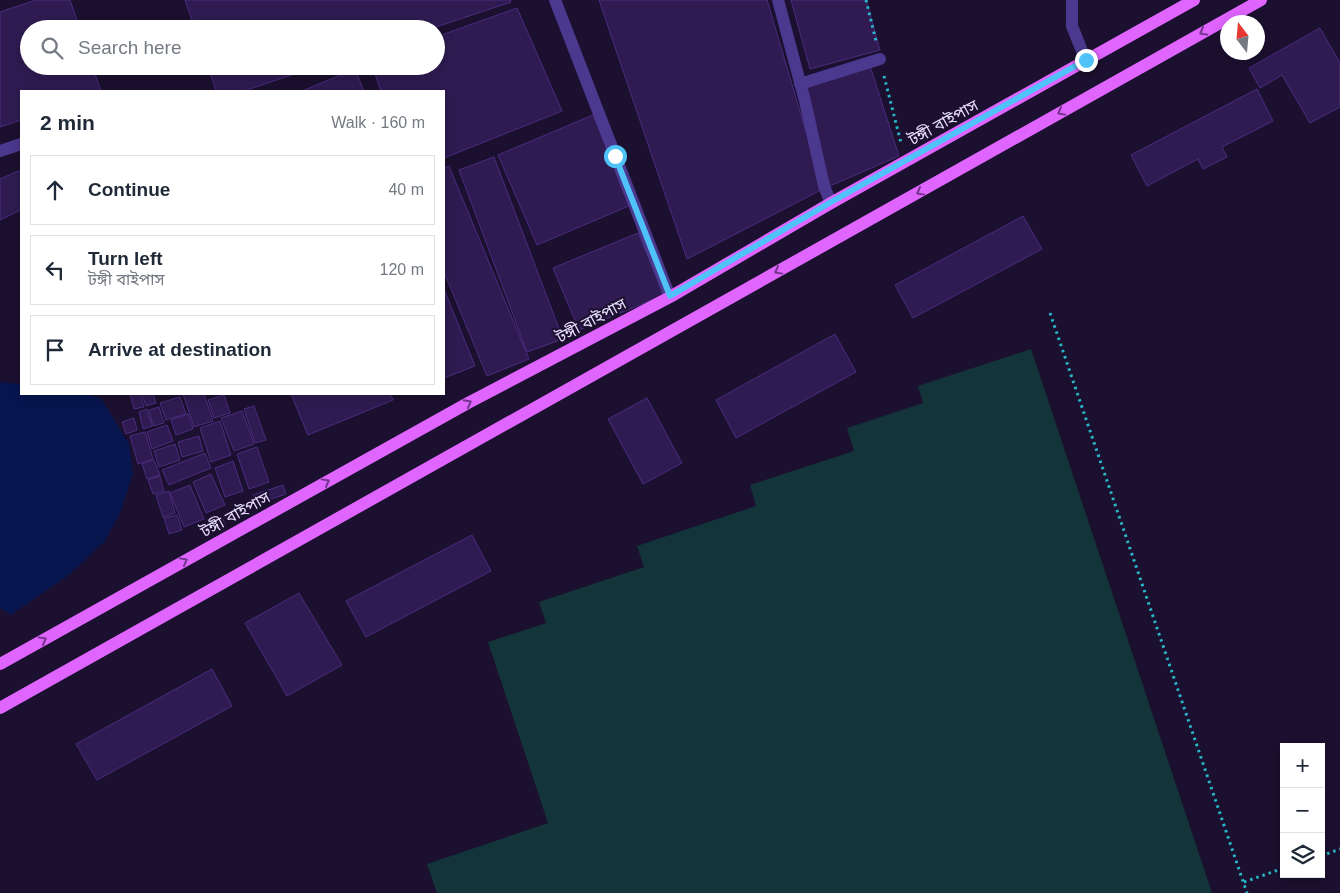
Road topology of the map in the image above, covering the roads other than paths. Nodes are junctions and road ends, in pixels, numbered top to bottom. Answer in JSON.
{"nodes":[{"id":1,"x":555,"y":0,"type":"edge"},
{"id":2,"x":778,"y":0,"type":"edge"},
{"id":3,"x":1072,"y":0,"type":"edge"},
{"id":4,"x":1194,"y":0,"type":"edge"},
{"id":5,"x":1261,"y":0,"type":"edge"},
{"id":6,"x":880,"y":59,"type":"road end"},
{"id":7,"x":1086,"y":60,"type":"junction"},
{"id":8,"x":800,"y":84,"type":"junction"},
{"id":9,"x":20,"y":144,"type":"edge"},
{"id":10,"x":0,"y":151,"type":"edge"},
{"id":11,"x":831,"y":202,"type":"junction"},
{"id":12,"x":670,"y":296,"type":"junction"},
{"id":13,"x":0,"y":664,"type":"edge"},
{"id":14,"x":0,"y":708,"type":"edge"}],
"edges":[{"from":1,"to":12,"type":"lane"},
{"from":2,"to":8,"type":"lane"},
{"from":3,"to":7,"type":"lane"},
{"from":4,"to":7,"type":"main road","name":"টঙ্গী বাইপাস"},
{"from":5,"to":14,"type":"main road","one_way":true},
{"from":6,"to":8,"type":"lane"},
{"from":7,"to":11,"type":"main road","name":"টঙ্গী বাইপাস"},
{"from":8,"to":11,"type":"lane"},
{"from":9,"to":10,"type":"lane"},
{"from":11,"to":12,"type":"main road","name":"টঙ্গী বাইপাস"},
{"from":13,"to":12,"type":"main road","name":"টঙ্গী বাইপাস","one_way":true}]}
